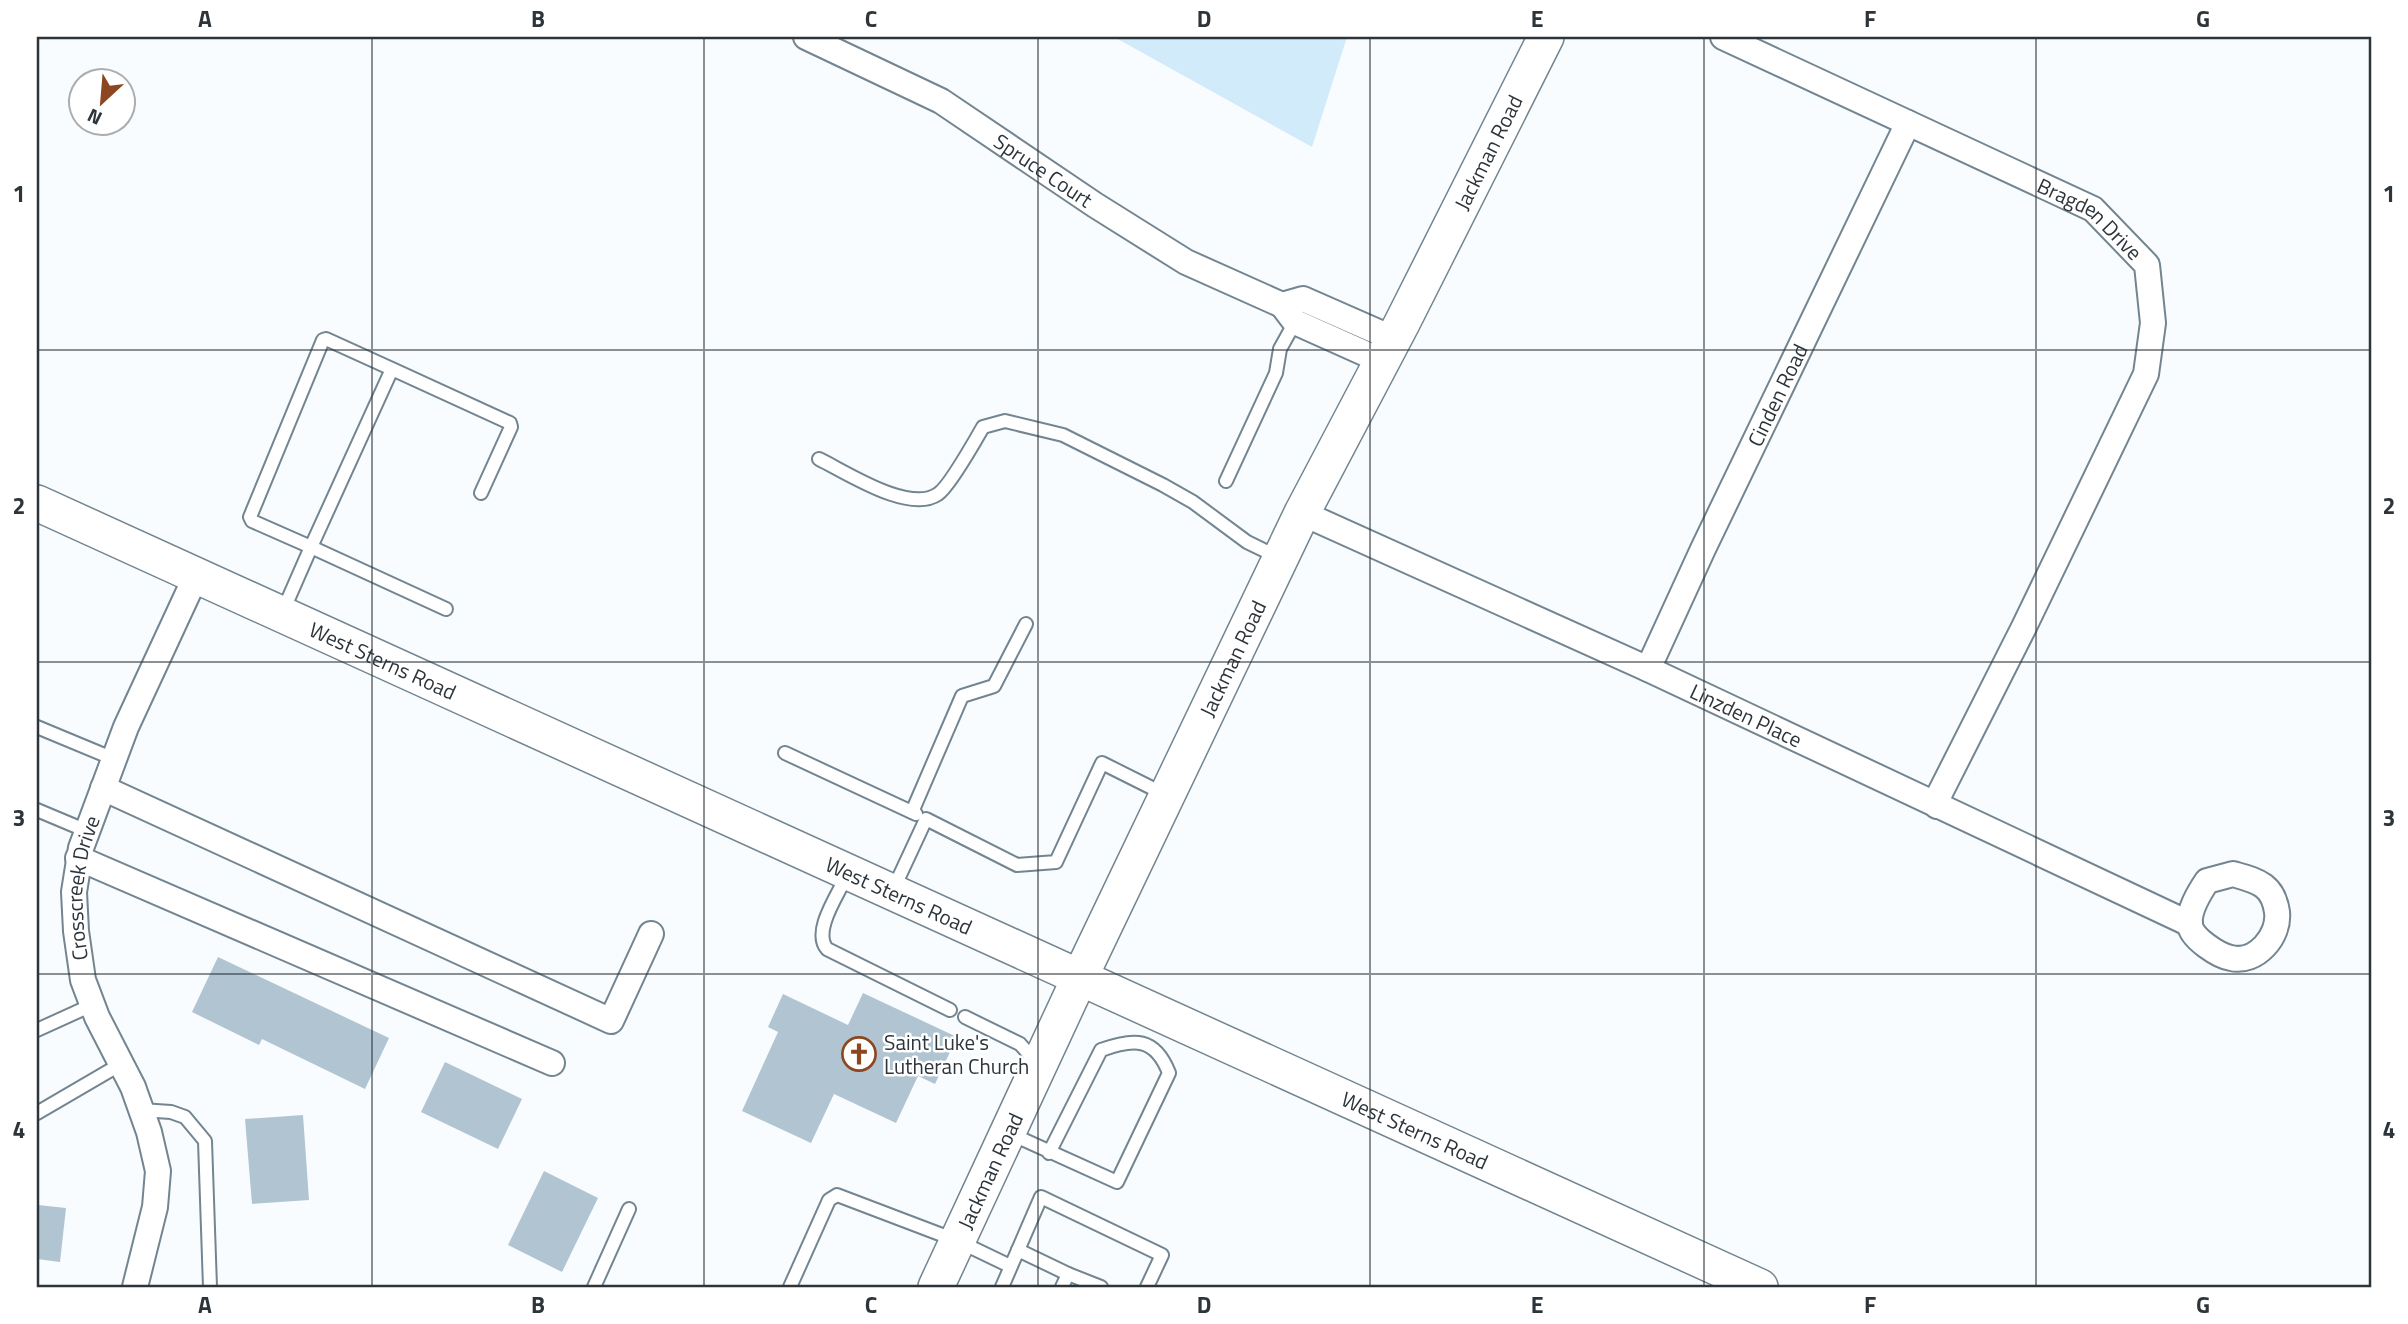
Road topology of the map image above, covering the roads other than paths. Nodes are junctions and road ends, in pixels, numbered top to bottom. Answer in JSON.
{"nodes":[{"id":1,"x":806,"y":37,"type":"edge"},
{"id":2,"x":1546,"y":37,"type":"edge"},
{"id":3,"x":1723,"y":37,"type":"edge"},
{"id":4,"x":1908,"y":123,"type":"junction"},
{"id":5,"x":1288,"y":313,"type":"junction"},
{"id":6,"x":1388,"y":350,"type":"junction"},
{"id":7,"x":392,"y":369,"type":"junction"},
{"id":8,"x":819,"y":459,"type":"dead end"},
{"id":9,"x":1226,"y":481,"type":"dead end"},
{"id":10,"x":481,"y":493,"type":"dead end"},
{"id":11,"x":37,"y":503,"type":"edge"},
{"id":12,"x":1302,"y":513,"type":"junction"},
{"id":13,"x":311,"y":547,"type":"junction"},
{"id":14,"x":1280,"y":558,"type":"junction"},
{"id":15,"x":196,"y":576,"type":"junction"},
{"id":16,"x":446,"y":609,"type":"dead end"},
{"id":17,"x":281,"y":615,"type":"junction"},
{"id":18,"x":1026,"y":624,"type":"dead end"},
{"id":19,"x":1648,"y":670,"type":"junction"},
{"id":20,"x":37,"y":727,"type":"edge"},
{"id":21,"x":785,"y":753,"type":"dead end"},
{"id":22,"x":114,"y":759,"type":"junction"},
{"id":23,"x":103,"y":788,"type":"junction"},
{"id":24,"x":1167,"y":796,"type":"junction"},
{"id":25,"x":1937,"y":806,"type":"junction"},
{"id":26,"x":37,"y":810,"type":"edge"},
{"id":27,"x":912,"y":812,"type":"junction"},
{"id":28,"x":926,"y":819,"type":"junction"},
{"id":29,"x":87,"y":831,"type":"junction"},
{"id":30,"x":78,"y":858,"type":"junction"},
{"id":31,"x":848,"y":872,"type":"junction"},
{"id":32,"x":892,"y":892,"type":"junction"},
{"id":33,"x":2190,"y":924,"type":"dead end"},
{"id":34,"x":651,"y":934,"type":"dead end"},
{"id":35,"x":1080,"y":977,"type":"junction"},
{"id":36,"x":92,"y":1005,"type":"junction"},
{"id":37,"x":950,"y":1010,"type":"dead end"},
{"id":38,"x":965,"y":1017,"type":"dead end"},
{"id":39,"x":37,"y":1030,"type":"edge"},
{"id":40,"x":552,"y":1063,"type":"dead end"},
{"id":41,"x":121,"y":1064,"type":"junction"},
{"id":42,"x":1039,"y":1066,"type":"junction"},
{"id":43,"x":141,"y":1110,"type":"junction"},
{"id":44,"x":37,"y":1113,"type":"edge"},
{"id":45,"x":1008,"y":1133,"type":"junction"},
{"id":46,"x":1049,"y":1153,"type":"junction"},
{"id":47,"x":629,"y":1209,"type":"dead end"},
{"id":48,"x":958,"y":1241,"type":"junction"},
{"id":49,"x":1018,"y":1250,"type":"junction"},
{"id":50,"x":1010,"y":1266,"type":"junction"},
{"id":51,"x":1068,"y":1274,"type":"junction"},
{"id":52,"x":135,"y":1287,"type":"edge"},
{"id":53,"x":210,"y":1287,"type":"edge"},
{"id":54,"x":594,"y":1287,"type":"edge"},
{"id":55,"x":790,"y":1287,"type":"edge"},
{"id":56,"x":936,"y":1287,"type":"edge"},
{"id":57,"x":1002,"y":1287,"type":"edge"},
{"id":58,"x":1062,"y":1287,"type":"edge"},
{"id":59,"x":1101,"y":1287,"type":"edge"},
{"id":60,"x":1147,"y":1287,"type":"edge"},
{"id":61,"x":1760,"y":1287,"type":"edge"}],
"edges":[{"from":1,"to":5,"type":"street","name":"Spruce Court"},
{"from":2,"to":6,"type":"main road","name":"Jackman Road"},
{"from":3,"to":4,"type":"street","name":"Bragden Drive"},
{"from":4,"to":19,"type":"street","name":"Cinden Road"},
{"from":4,"to":25,"type":"street","name":"Bragden Drive"},
{"from":5,"to":6,"type":"street","name":"Spruce Court"},
{"from":5,"to":9,"type":"lane"},
{"from":6,"to":12,"type":"main road","name":"Jackman Road"},
{"from":7,"to":10,"type":"lane"},
{"from":7,"to":13,"type":"lane"},
{"from":7,"to":13,"type":"lane"},
{"from":8,"to":14,"type":"lane"},
{"from":11,"to":15,"type":"main road","name":"West Sterns Road"},
{"from":12,"to":14,"type":"main road","name":"Jackman Road"},
{"from":12,"to":19,"type":"street","name":"Linzden Place"},
{"from":13,"to":16,"type":"lane"},
{"from":13,"to":17,"type":"lane"},
{"from":14,"to":24,"type":"main road","name":"Jackman Road"},
{"from":15,"to":17,"type":"main road","name":"West Sterns Road"},
{"from":15,"to":22,"type":"street","name":"Crosscreek Drive"},
{"from":17,"to":31,"type":"main road","name":"West Sterns Road"},
{"from":18,"to":27,"type":"lane"},
{"from":19,"to":25,"type":"street","name":"Linzden Place"},
{"from":20,"to":22,"type":"lane"},
{"from":21,"to":27,"type":"lane"},
{"from":22,"to":23,"type":"street","name":"Crosscreek Drive"},
{"from":23,"to":29,"type":"street","name":"Crosscreek Drive"},
{"from":23,"to":34,"type":"street"},
{"from":24,"to":28,"type":"lane"},
{"from":24,"to":35,"type":"main road","name":"Jackman Road"},
{"from":25,"to":33,"type":"street","name":"Linzden Place"},
{"from":26,"to":29,"type":"lane"},
{"from":27,"to":28,"type":"lane"},
{"from":28,"to":32,"type":"lane"},
{"from":29,"to":30,"type":"street","name":"Crosscreek Drive"},
{"from":30,"to":36,"type":"street","name":"Crosscreek Drive"},
{"from":30,"to":40,"type":"street"},
{"from":31,"to":32,"type":"main road","name":"West Sterns Road"},
{"from":31,"to":37,"type":"lane"},
{"from":32,"to":35,"type":"main road","name":"West Sterns Road"},
{"from":35,"to":42,"type":"main road","name":"Jackman Road"},
{"from":35,"to":61,"type":"main road","name":"West Sterns Road"},
{"from":36,"to":39,"type":"lane"},
{"from":36,"to":41,"type":"street","name":"Crosscreek Drive"},
{"from":38,"to":42,"type":"lane"},
{"from":41,"to":43,"type":"street","name":"Crosscreek Drive"},
{"from":41,"to":44,"type":"lane"},
{"from":42,"to":45,"type":"main road","name":"Jackman Road"},
{"from":43,"to":52,"type":"street","name":"Crosscreek Drive"},
{"from":43,"to":53,"type":"lane"},
{"from":45,"to":46,"type":"lane"},
{"from":45,"to":48,"type":"main road","name":"Jackman Road"},
{"from":46,"to":46,"type":"lane"},
{"from":47,"to":54,"type":"lane"},
{"from":48,"to":50,"type":"lane"},
{"from":48,"to":55,"type":"lane"},
{"from":48,"to":56,"type":"main road","name":"Jackman Road"},
{"from":49,"to":50,"type":"lane"},
{"from":49,"to":51,"type":"lane"},
{"from":49,"to":60,"type":"lane"},
{"from":50,"to":57,"type":"lane"},
{"from":51,"to":58,"type":"lane"},
{"from":51,"to":59,"type":"lane"}]}
